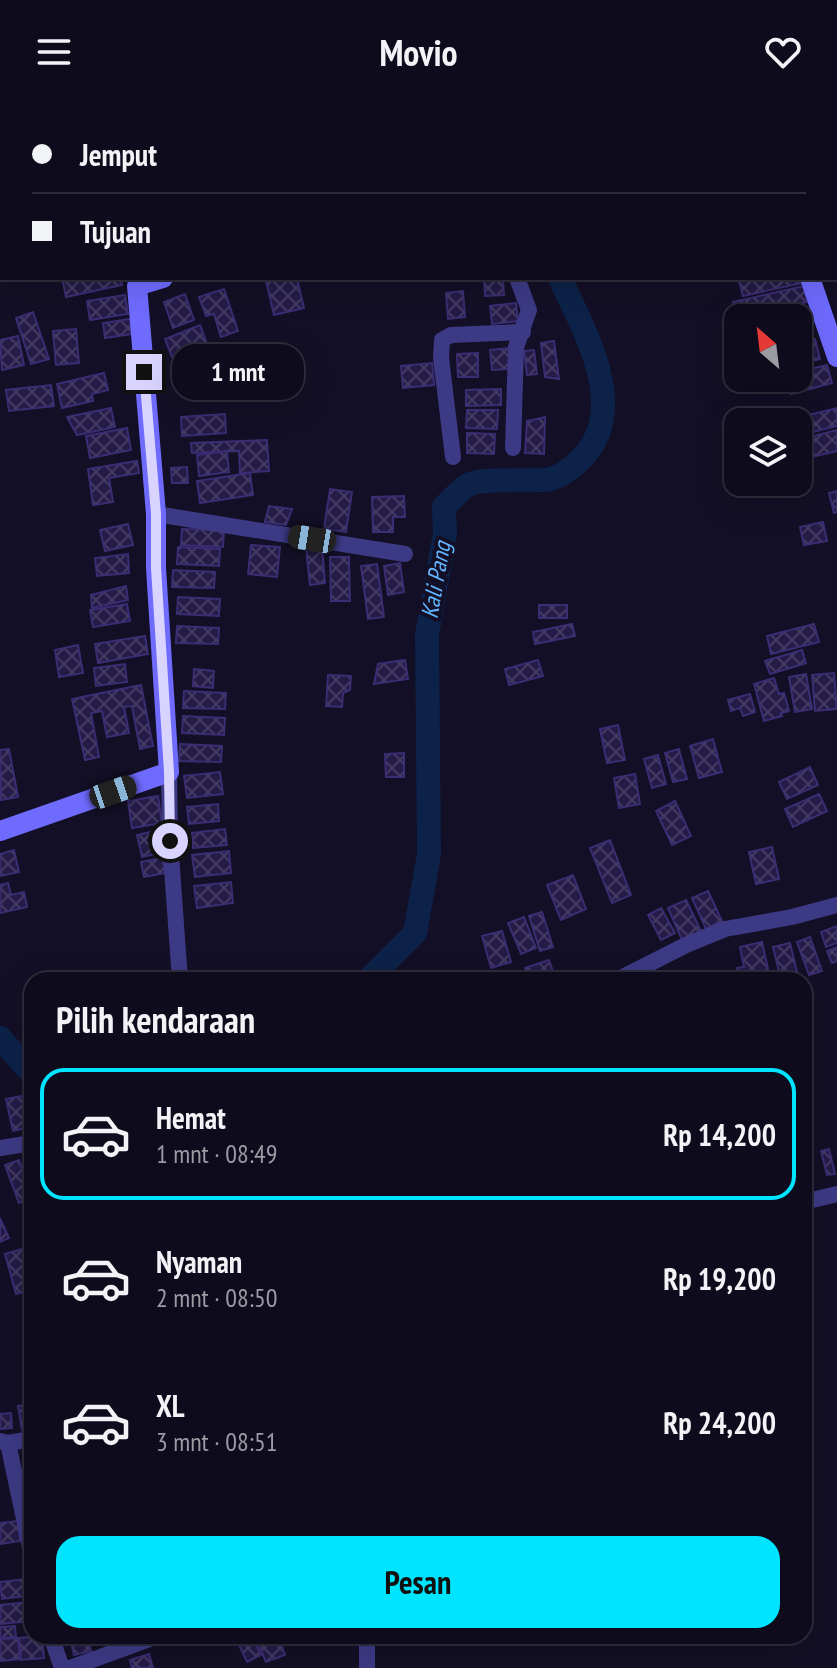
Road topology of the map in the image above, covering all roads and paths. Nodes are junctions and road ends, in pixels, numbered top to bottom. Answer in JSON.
{"nodes":[{"id":1,"x":518,"y":280,"type":"edge"},
{"id":2,"x":811,"y":280,"type":"edge"},
{"id":3,"x":136,"y":282,"type":"edge"},
{"id":4,"x":523,"y":332,"type":"junction"},
{"id":5,"x":837,"y":357,"type":"edge"},
{"id":6,"x":513,"y":448,"type":"dead end"},
{"id":7,"x":453,"y":457,"type":"dead end"},
{"id":8,"x":156,"y":514,"type":"junction"},
{"id":9,"x":405,"y":554,"type":"dead end"},
{"id":10,"x":169,"y":772,"type":"junction"},
{"id":11,"x":0,"y":831,"type":"edge"},
{"id":12,"x":837,"y":905,"type":"edge"},
{"id":13,"x":179,"y":972,"type":"edge"},
{"id":14,"x":633,"y":972,"type":"edge"},
{"id":15,"x":24,"y":1144,"type":"edge"},
{"id":16,"x":0,"y":1148,"type":"edge"},
{"id":17,"x":837,"y":1194,"type":"edge"},
{"id":18,"x":812,"y":1200,"type":"edge"},
{"id":19,"x":24,"y":1440,"type":"edge"},
{"id":20,"x":4,"y":1442,"type":"edge"},
{"id":21,"x":24,"y":1524,"type":"edge"},
{"id":22,"x":54,"y":1644,"type":"edge"},
{"id":23,"x":136,"y":1644,"type":"edge"},
{"id":24,"x":367,"y":1644,"type":"edge"},
{"id":25,"x":62,"y":1668,"type":"edge"},
{"id":26,"x":70,"y":1668,"type":"edge"},
{"id":27,"x":367,"y":1668,"type":"edge"}],
"edges":[{"from":1,"to":4,"type":"street"},
{"from":2,"to":5,"type":"street"},
{"from":3,"to":8,"type":"street"},
{"from":4,"to":6,"type":"street"},
{"from":4,"to":7,"type":"street"},
{"from":8,"to":9,"type":"street"},
{"from":8,"to":10,"type":"street"},
{"from":10,"to":11,"type":"street"},
{"from":10,"to":13,"type":"street"},
{"from":12,"to":14,"type":"street"},
{"from":15,"to":16,"type":"street"},
{"from":17,"to":18,"type":"street"},
{"from":19,"to":20,"type":"street"},
{"from":20,"to":21,"type":"street"},
{"from":22,"to":25,"type":"street"},
{"from":23,"to":26,"type":"street"},
{"from":24,"to":27,"type":"street"}]}
